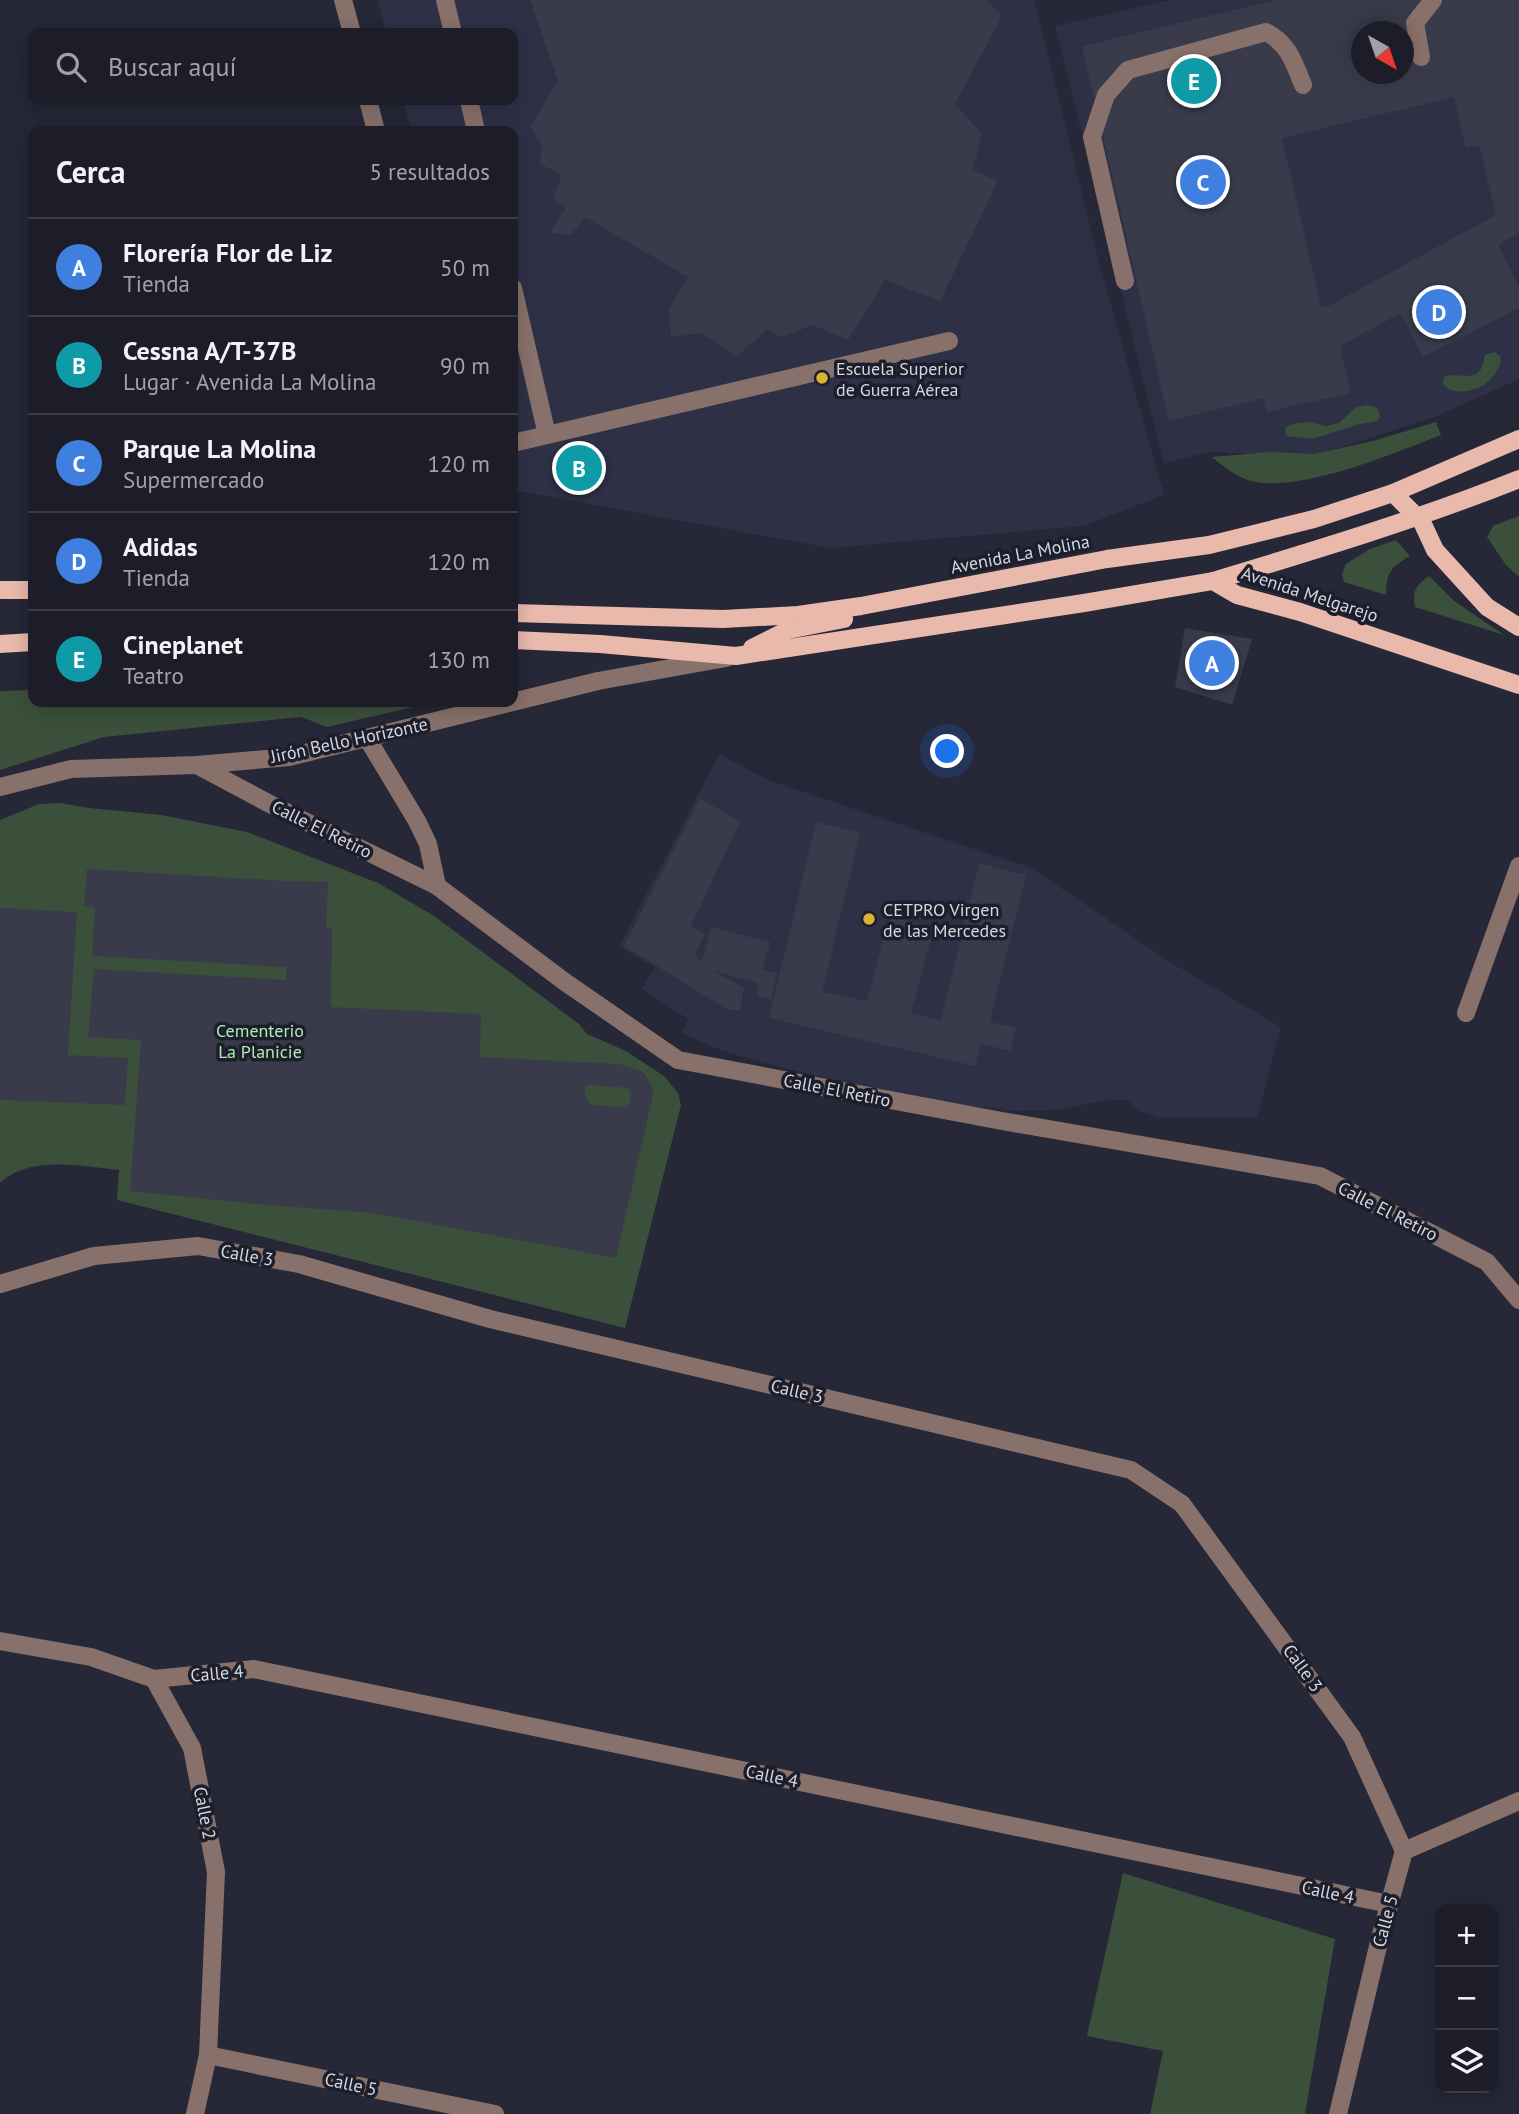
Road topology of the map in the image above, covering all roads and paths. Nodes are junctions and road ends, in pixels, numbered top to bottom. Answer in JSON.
{"nodes":[{"id":1,"x":343,"y":0,"type":"edge"},
{"id":2,"x":445,"y":0,"type":"edge"},
{"id":3,"x":1433,"y":0,"type":"edge"},
{"id":4,"x":351,"y":28,"type":"edge"},
{"id":5,"x":452,"y":28,"type":"edge"},
{"id":6,"x":1421,"y":57,"type":"dead end"},
{"id":7,"x":1303,"y":85,"type":"dead end"},
{"id":8,"x":369,"y":105,"type":"edge"},
{"id":9,"x":469,"y":105,"type":"edge"},
{"id":10,"x":375,"y":126,"type":"edge"},
{"id":11,"x":475,"y":126,"type":"edge"},
{"id":12,"x":1125,"y":281,"type":"dead end"},
{"id":13,"x":518,"y":310,"type":"edge"},
{"id":14,"x":948,"y":341,"type":"dead end"},
{"id":15,"x":547,"y":435,"type":"junction"},
{"id":16,"x":1519,"y":439,"type":"edge"},
{"id":17,"x":518,"y":442,"type":"edge"},
{"id":18,"x":1519,"y":479,"type":"edge"},
{"id":19,"x":1393,"y":493,"type":"junction"},
{"id":20,"x":1417,"y":517,"type":"junction"},
{"id":21,"x":1030,"y":574,"type":"junction"},
{"id":22,"x":1213,"y":581,"type":"junction"},
{"id":23,"x":0,"y":590,"type":"edge"},
{"id":24,"x":28,"y":590,"type":"edge"},
{"id":25,"x":518,"y":613,"type":"edge"},
{"id":26,"x":1519,"y":627,"type":"edge"},
{"id":27,"x":518,"y":640,"type":"edge"},
{"id":28,"x":28,"y":642,"type":"edge"},
{"id":29,"x":0,"y":643,"type":"edge"},
{"id":30,"x":736,"y":656,"type":"junction"},
{"id":31,"x":1519,"y":685,"type":"edge"},
{"id":32,"x":518,"y":701,"type":"edge"},
{"id":33,"x":493,"y":707,"type":"edge"},
{"id":34,"x":367,"y":738,"type":"junction"},
{"id":35,"x":197,"y":765,"type":"junction"},
{"id":36,"x":0,"y":787,"type":"edge"},
{"id":37,"x":1519,"y":866,"type":"edge"},
{"id":38,"x":437,"y":886,"type":"junction"},
{"id":39,"x":1466,"y":1013,"type":"dead end"},
{"id":40,"x":0,"y":1284,"type":"edge"},
{"id":41,"x":1519,"y":1300,"type":"edge"},
{"id":42,"x":0,"y":1642,"type":"edge"},
{"id":43,"x":154,"y":1679,"type":"junction"},
{"id":44,"x":1519,"y":1801,"type":"edge"},
{"id":45,"x":1404,"y":1851,"type":"junction"},
{"id":46,"x":1389,"y":1904,"type":"junction"},
{"id":47,"x":208,"y":2055,"type":"junction"},
{"id":48,"x":195,"y":2114,"type":"edge"},
{"id":49,"x":495,"y":2114,"type":"edge"},
{"id":50,"x":1338,"y":2114,"type":"edge"}],
"edges":[{"from":1,"to":4,"type":"street"},
{"from":2,"to":5,"type":"street"},
{"from":3,"to":6,"type":"street"},
{"from":7,"to":12,"type":"street"},
{"from":8,"to":10,"type":"street"},
{"from":9,"to":11,"type":"street"},
{"from":13,"to":15,"type":"street"},
{"from":14,"to":15,"type":"street"},
{"from":15,"to":17,"type":"street"},
{"from":16,"to":19,"type":"main road","name":"Avenida La Molina"},
{"from":18,"to":20,"type":"main road"},
{"from":19,"to":20,"type":"main road"},
{"from":19,"to":21,"type":"main road","name":"Avenida La Molina"},
{"from":20,"to":22,"type":"main road"},
{"from":20,"to":26,"type":"main road"},
{"from":21,"to":25,"type":"main road","name":"Avenida La Molina"},
{"from":21,"to":30,"type":"main road"},
{"from":22,"to":30,"type":"main road","name":"Avenida Melgarejo"},
{"from":22,"to":31,"type":"main road","name":"Avenida Melgarejo"},
{"from":23,"to":24,"type":"main road"},
{"from":27,"to":30,"type":"main road"},
{"from":28,"to":29,"type":"main road"},
{"from":30,"to":32,"type":"street","name":"Jirón Bello Horizonte"},
{"from":33,"to":34,"type":"street","name":"Jirón Bello Horizonte"},
{"from":34,"to":35,"type":"street","name":"Jirón Bello Horizonte"},
{"from":34,"to":38,"type":"street"},
{"from":35,"to":36,"type":"street","name":"Jirón Bello Horizonte"},
{"from":35,"to":38,"type":"street","name":"Calle El Retiro"},
{"from":37,"to":39,"type":"street"},
{"from":38,"to":41,"type":"street","name":"Calle El Retiro"},
{"from":40,"to":45,"type":"street","name":"Calle 3"},
{"from":42,"to":43,"type":"street"},
{"from":43,"to":46,"type":"street","name":"Calle 4"},
{"from":43,"to":47,"type":"street","name":"Calle 2"},
{"from":44,"to":45,"type":"street"},
{"from":45,"to":46,"type":"street","name":"Calle 5"},
{"from":46,"to":50,"type":"street","name":"Calle 5"},
{"from":47,"to":48,"type":"street","name":"Calle 2"},
{"from":47,"to":49,"type":"street","name":"Calle 5"}]}
